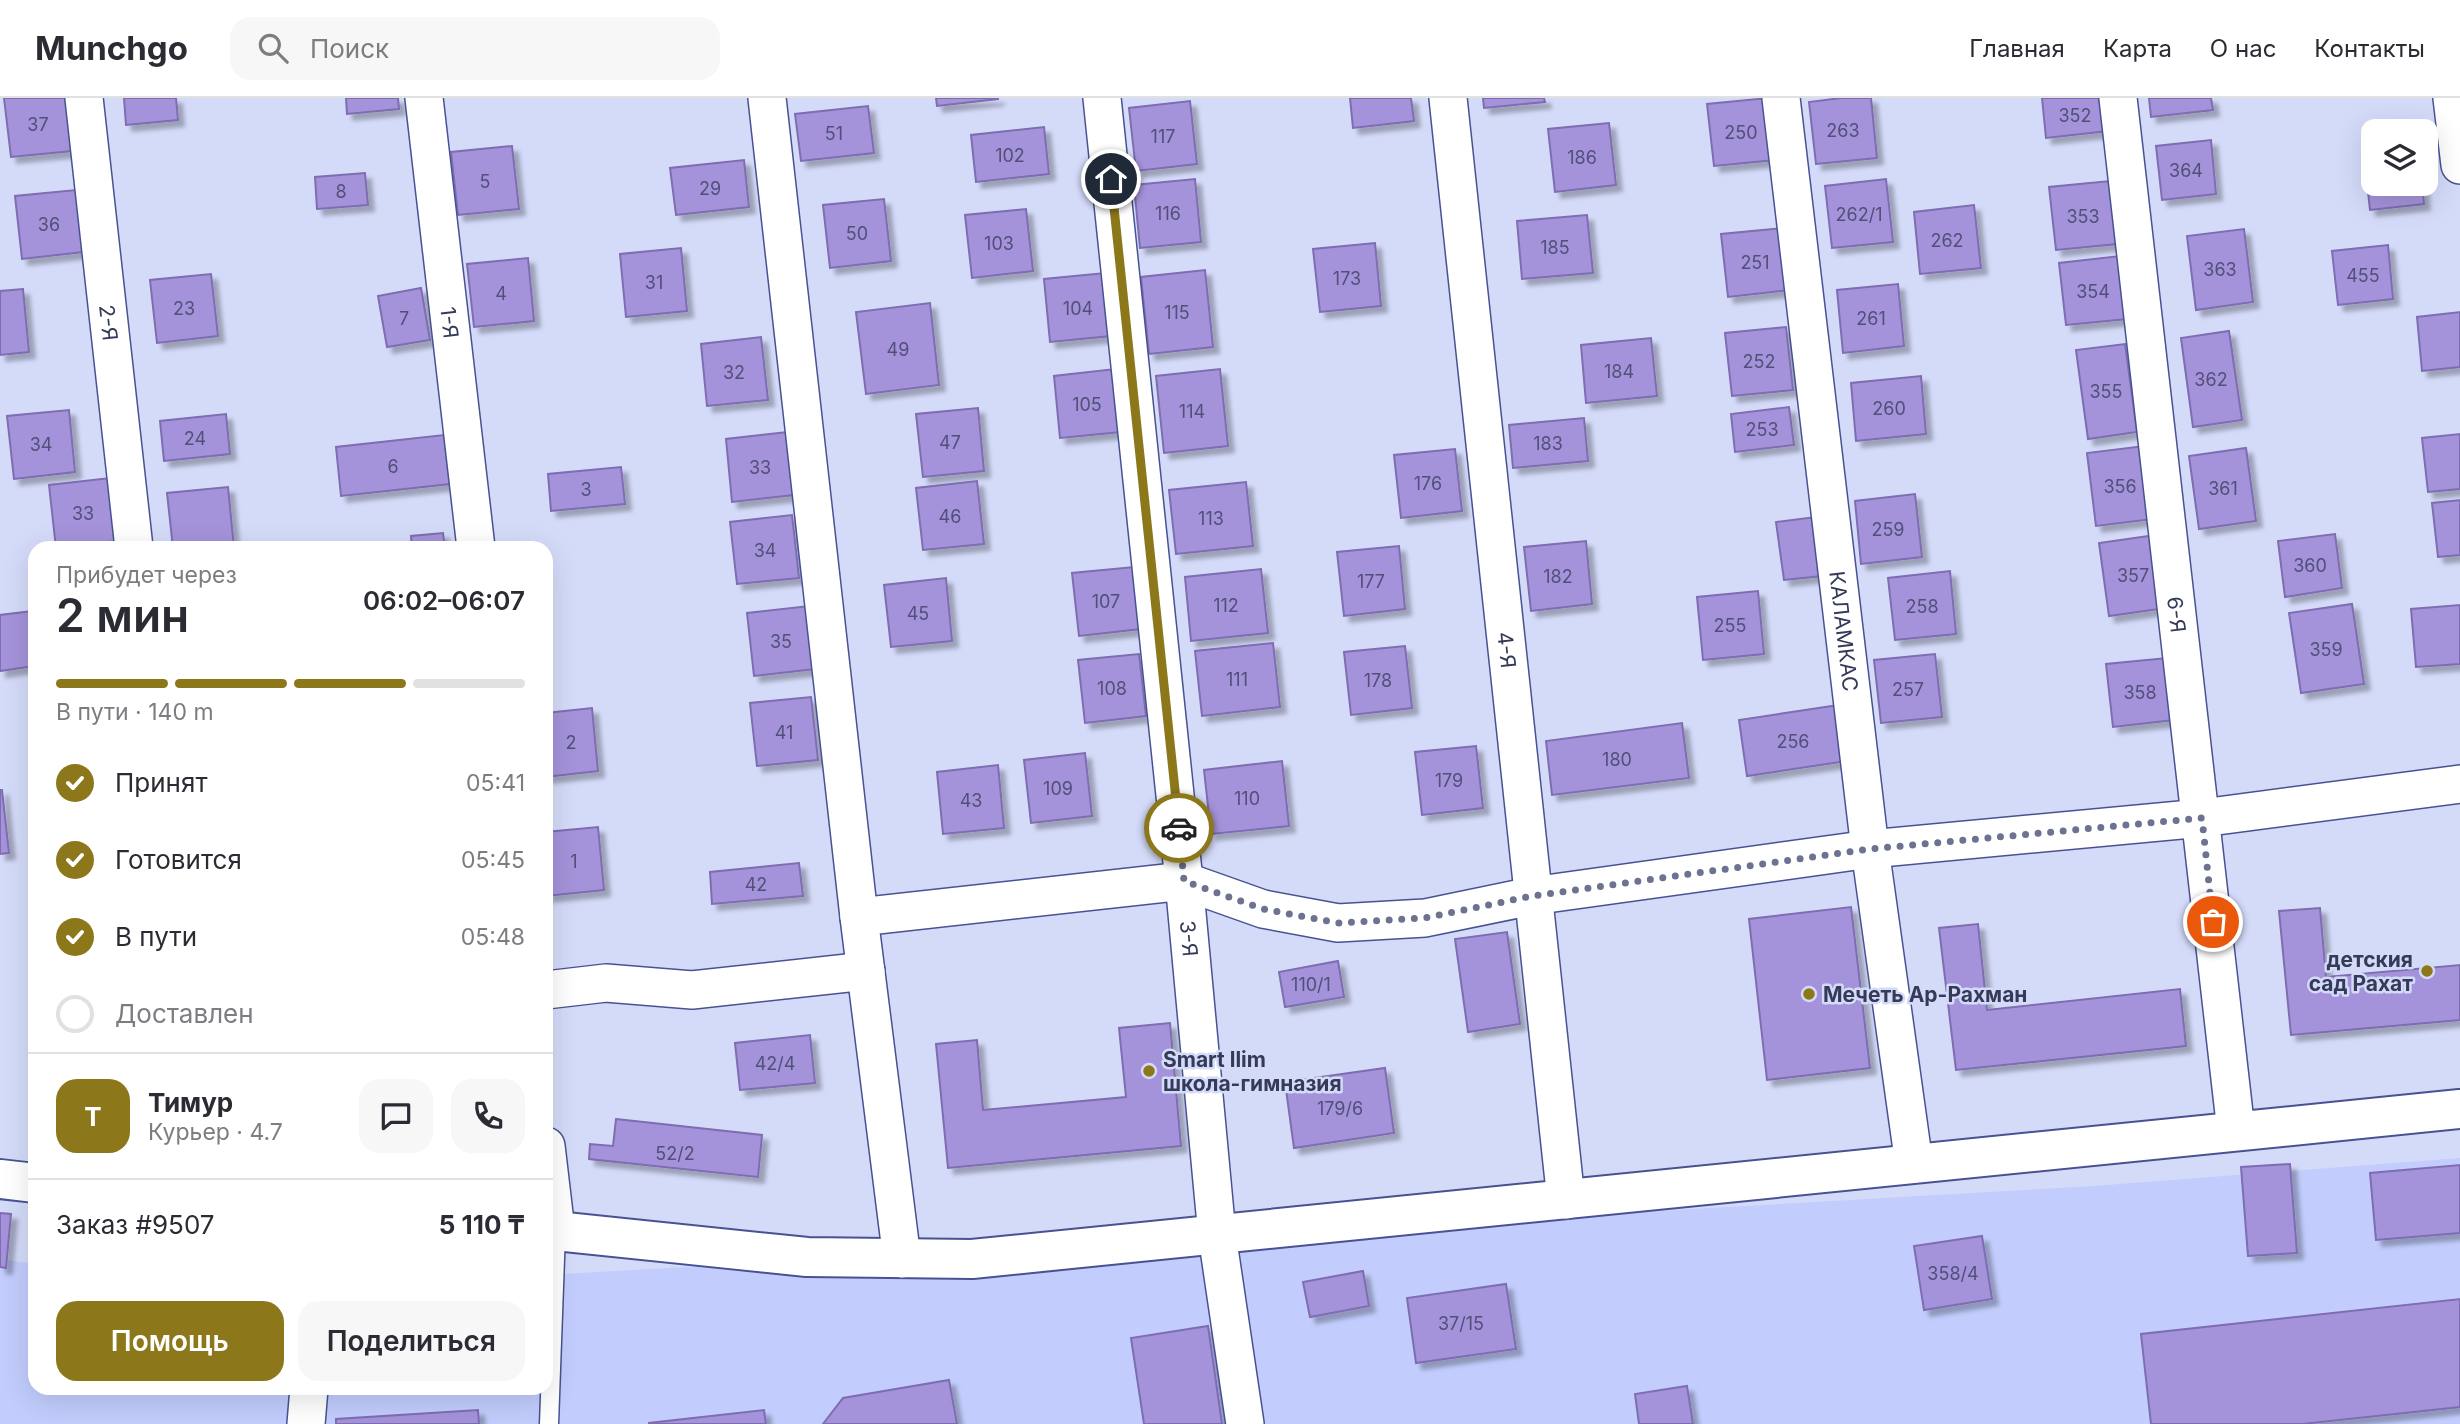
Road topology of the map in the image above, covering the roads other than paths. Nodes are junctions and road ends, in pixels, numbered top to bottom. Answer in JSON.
{"nodes":[{"id":1,"x":84,"y":98,"type":"edge"},
{"id":2,"x":424,"y":98,"type":"edge"},
{"id":3,"x":767,"y":98,"type":"edge"},
{"id":4,"x":1102,"y":98,"type":"edge"},
{"id":5,"x":1448,"y":98,"type":"edge"},
{"id":6,"x":1781,"y":98,"type":"edge"},
{"id":7,"x":2118,"y":98,"type":"edge"},
{"id":8,"x":2452,"y":98,"type":"edge"},
{"id":9,"x":2460,"y":165,"type":"edge"},
{"id":10,"x":133,"y":541,"type":"edge"},
{"id":11,"x":475,"y":541,"type":"edge"},
{"id":12,"x":2460,"y":784,"type":"edge"},
{"id":13,"x":2202,"y":818,"type":"junction"},
{"id":14,"x":1870,"y":849,"type":"junction"},
{"id":15,"x":1184,"y":881,"type":"junction"},
{"id":16,"x":1532,"y":896,"type":"junction"},
{"id":17,"x":859,"y":917,"type":"junction"},
{"id":18,"x":866,"y":971,"type":"junction"},
{"id":19,"x":553,"y":988,"type":"edge"},
{"id":20,"x":2460,"y":1109,"type":"edge"},
{"id":21,"x":2236,"y":1131,"type":"junction"},
{"id":22,"x":1914,"y":1164,"type":"junction"},
{"id":23,"x":0,"y":1179,"type":"edge"},
{"id":24,"x":28,"y":1181,"type":"edge"},
{"id":25,"x":1566,"y":1200,"type":"junction"},
{"id":26,"x":553,"y":1231,"type":"edge"},
{"id":27,"x":1217,"y":1235,"type":"junction"},
{"id":28,"x":901,"y":1259,"type":"junction"},
{"id":29,"x":308,"y":1395,"type":"edge"},
{"id":30,"x":549,"y":1395,"type":"edge"},
{"id":31,"x":306,"y":1424,"type":"edge"},
{"id":32,"x":549,"y":1424,"type":"edge"},
{"id":33,"x":1245,"y":1424,"type":"edge"}],
"edges":[{"from":1,"to":10,"type":"street","name":"2-Я"},
{"from":2,"to":11,"type":"street","name":"1-Я"},
{"from":3,"to":17,"type":"street"},
{"from":4,"to":15,"type":"street","name":"3-Я"},
{"from":5,"to":16,"type":"street","name":"4-Я"},
{"from":6,"to":14,"type":"street","name":"КАЛАМКАС"},
{"from":7,"to":13,"type":"street","name":"6-Я"},
{"from":8,"to":9,"type":"street"},
{"from":12,"to":13,"type":"street"},
{"from":13,"to":14,"type":"street"},
{"from":13,"to":21,"type":"street","name":"6-Я"},
{"from":14,"to":16,"type":"street"},
{"from":14,"to":22,"type":"street","name":"КАЛАМКАС"},
{"from":15,"to":16,"type":"street"},
{"from":15,"to":17,"type":"street"},
{"from":15,"to":27,"type":"street","name":"3-Я"},
{"from":16,"to":25,"type":"street","name":"4-Я"},
{"from":17,"to":18,"type":"street"},
{"from":18,"to":19,"type":"street"},
{"from":18,"to":28,"type":"street"},
{"from":20,"to":21,"type":"street"},
{"from":21,"to":22,"type":"street"},
{"from":22,"to":25,"type":"street"},
{"from":23,"to":24,"type":"street"},
{"from":25,"to":27,"type":"street"},
{"from":26,"to":28,"type":"street"},
{"from":27,"to":28,"type":"street"},
{"from":27,"to":33,"type":"street","name":"3-Я"},
{"from":29,"to":31,"type":"street"},
{"from":30,"to":32,"type":"lane"}]}
